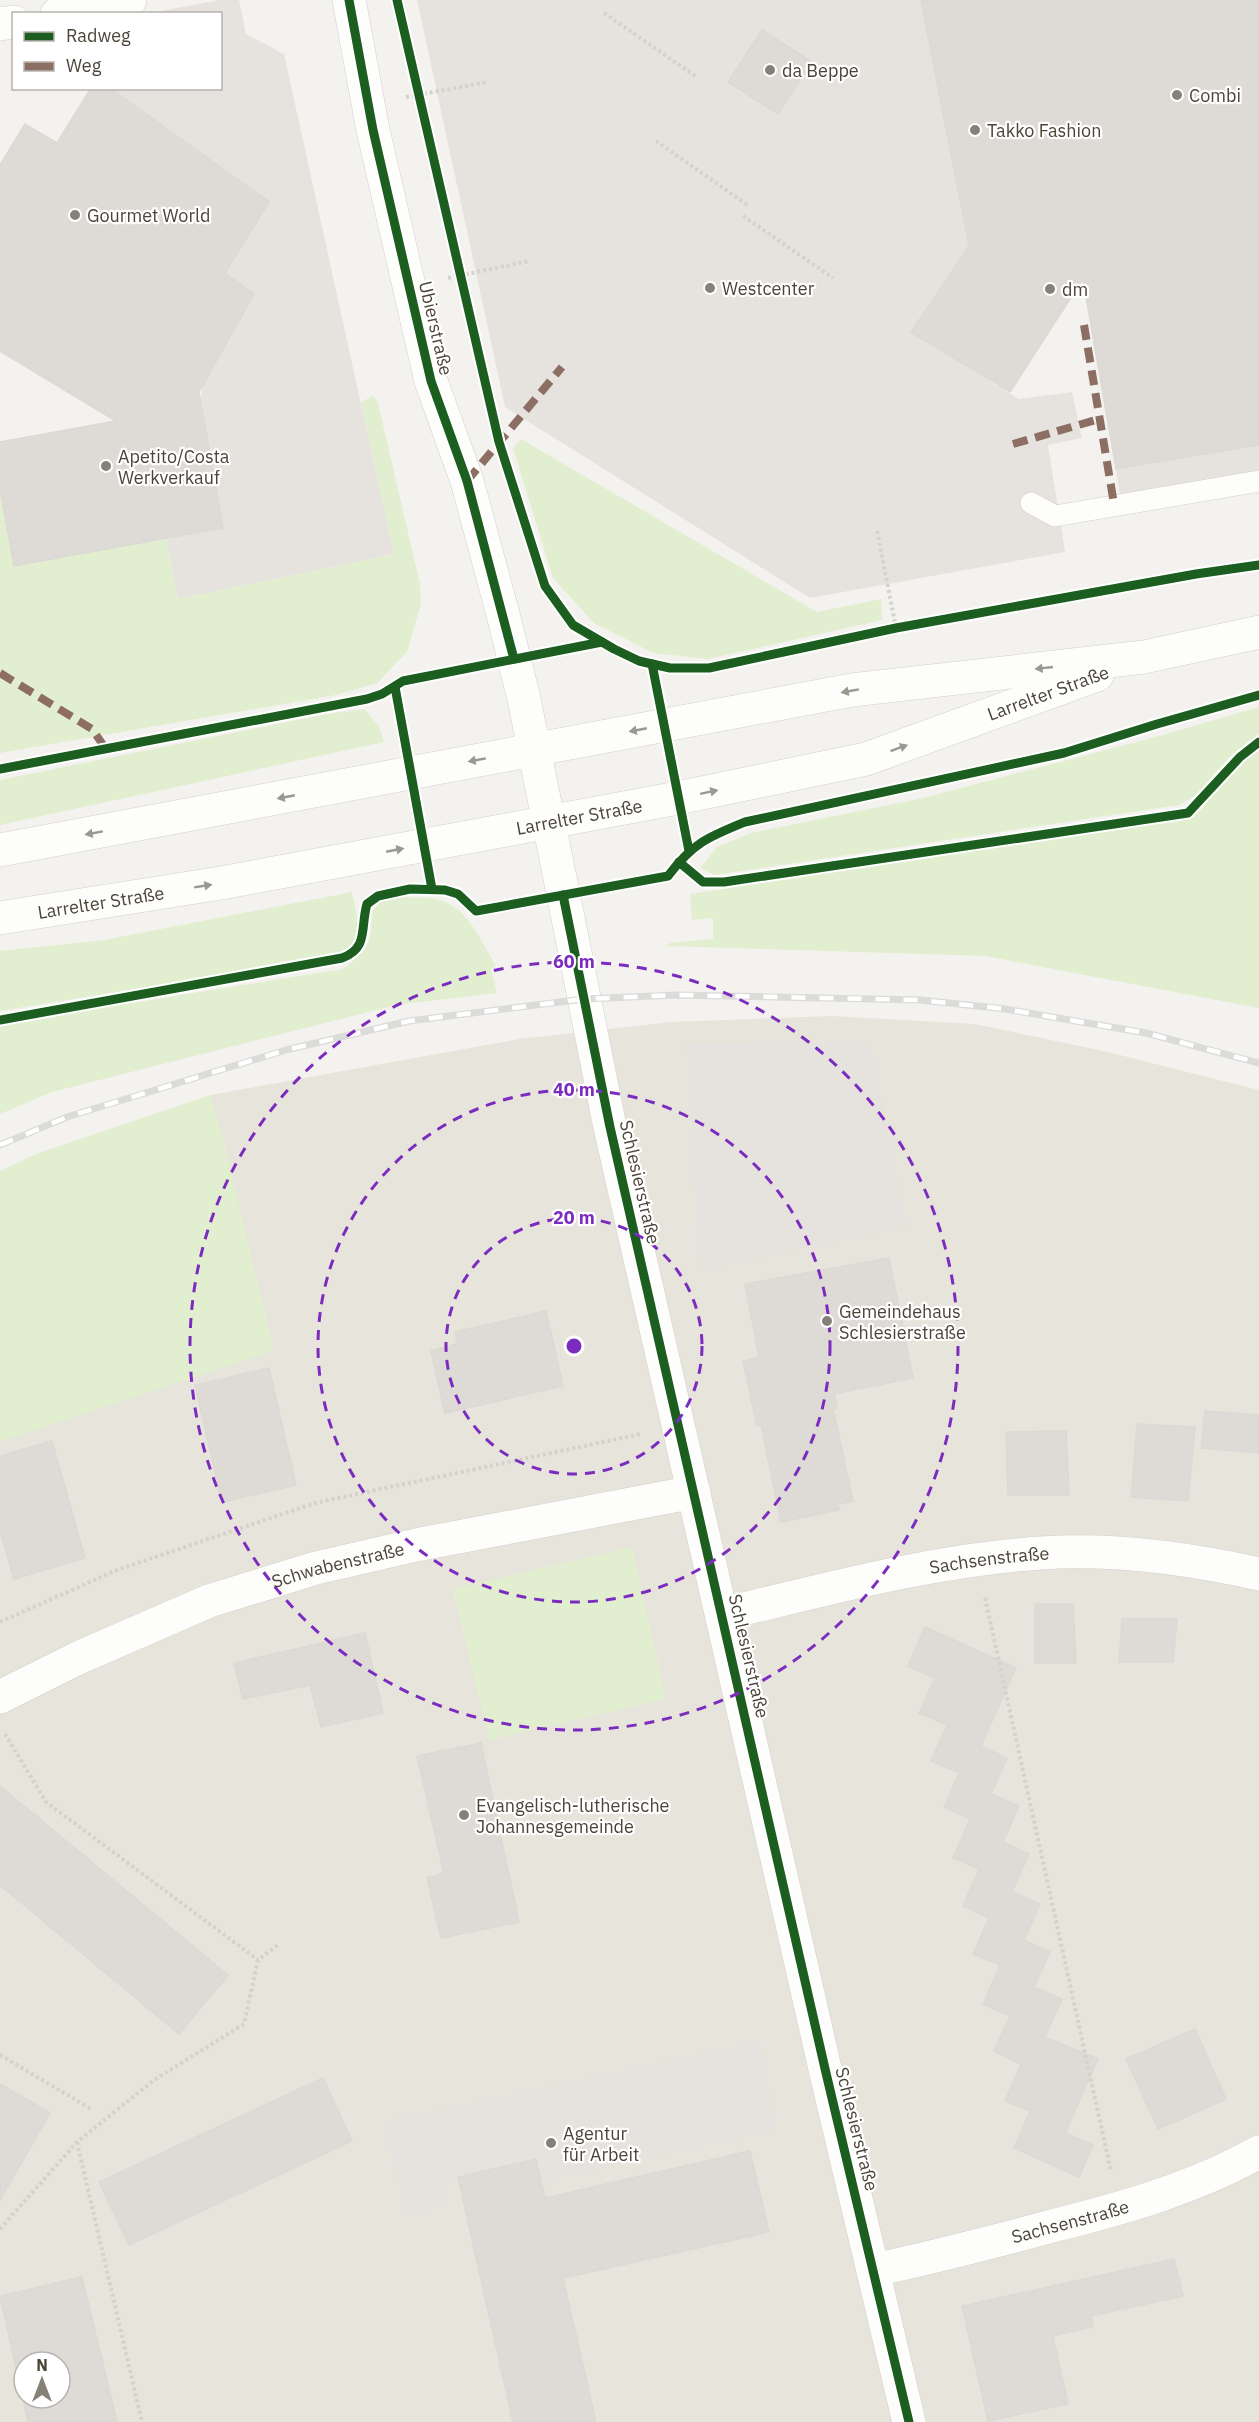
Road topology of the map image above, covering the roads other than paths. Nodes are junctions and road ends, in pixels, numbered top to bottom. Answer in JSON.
{"nodes":[{"id":1,"x":130,"y":0,"type":"edge"},
{"id":2,"x":349,"y":0,"type":"edge"},
{"id":3,"x":67,"y":12,"type":"edge"},
{"id":4,"x":1259,"y":481,"type":"edge"},
{"id":5,"x":1031,"y":503,"type":"dead end"},
{"id":6,"x":1259,"y":632,"type":"edge"},
{"id":7,"x":1144,"y":657,"type":"junction"},
{"id":8,"x":535,"y":750,"type":"junction"},
{"id":9,"x":542,"y":786,"type":"joint"},
{"id":10,"x":548,"y":822,"type":"junction"},
{"id":11,"x":0,"y":850,"type":"edge"},
{"id":12,"x":0,"y":918,"type":"edge"},
{"id":13,"x":694,"y":1492,"type":"junction"},
{"id":14,"x":1259,"y":1574,"type":"edge"},
{"id":15,"x":723,"y":1614,"type":"junction"},
{"id":16,"x":0,"y":1697,"type":"edge"},
{"id":17,"x":1259,"y":2152,"type":"edge"},
{"id":18,"x":874,"y":2270,"type":"junction"},
{"id":19,"x":909,"y":2422,"type":"edge"}],
"edges":[{"from":1,"to":3,"type":"street"},
{"from":2,"to":8,"type":"street","name":"Ubierstraße"},
{"from":4,"to":5,"type":"lane"},
{"from":6,"to":7,"type":"street","name":"Larrelter Straße"},
{"from":7,"to":8,"type":"street","name":"Larrelter Straße","one_way":true},
{"from":10,"to":7,"type":"street","name":"Larrelter Straße","one_way":true},
{"from":8,"to":9,"type":"street","name":"Ubierstraße"},
{"from":8,"to":11,"type":"street","name":"Larrelter Straße","one_way":true},
{"from":9,"to":10,"type":"street","name":"Schlesierstraße"},
{"from":12,"to":10,"type":"street","name":"Larrelter Straße","one_way":true},
{"from":10,"to":13,"type":"street","name":"Schlesierstraße"},
{"from":13,"to":15,"type":"street","name":"Schlesierstraße"},
{"from":13,"to":16,"type":"street","name":"Schwabenstraße"},
{"from":14,"to":15,"type":"street","name":"Sachsenstraße"},
{"from":15,"to":18,"type":"street","name":"Schlesierstraße"},
{"from":17,"to":18,"type":"street","name":"Sachsenstraße"},
{"from":18,"to":19,"type":"street","name":"Schlesierstraße"}]}
